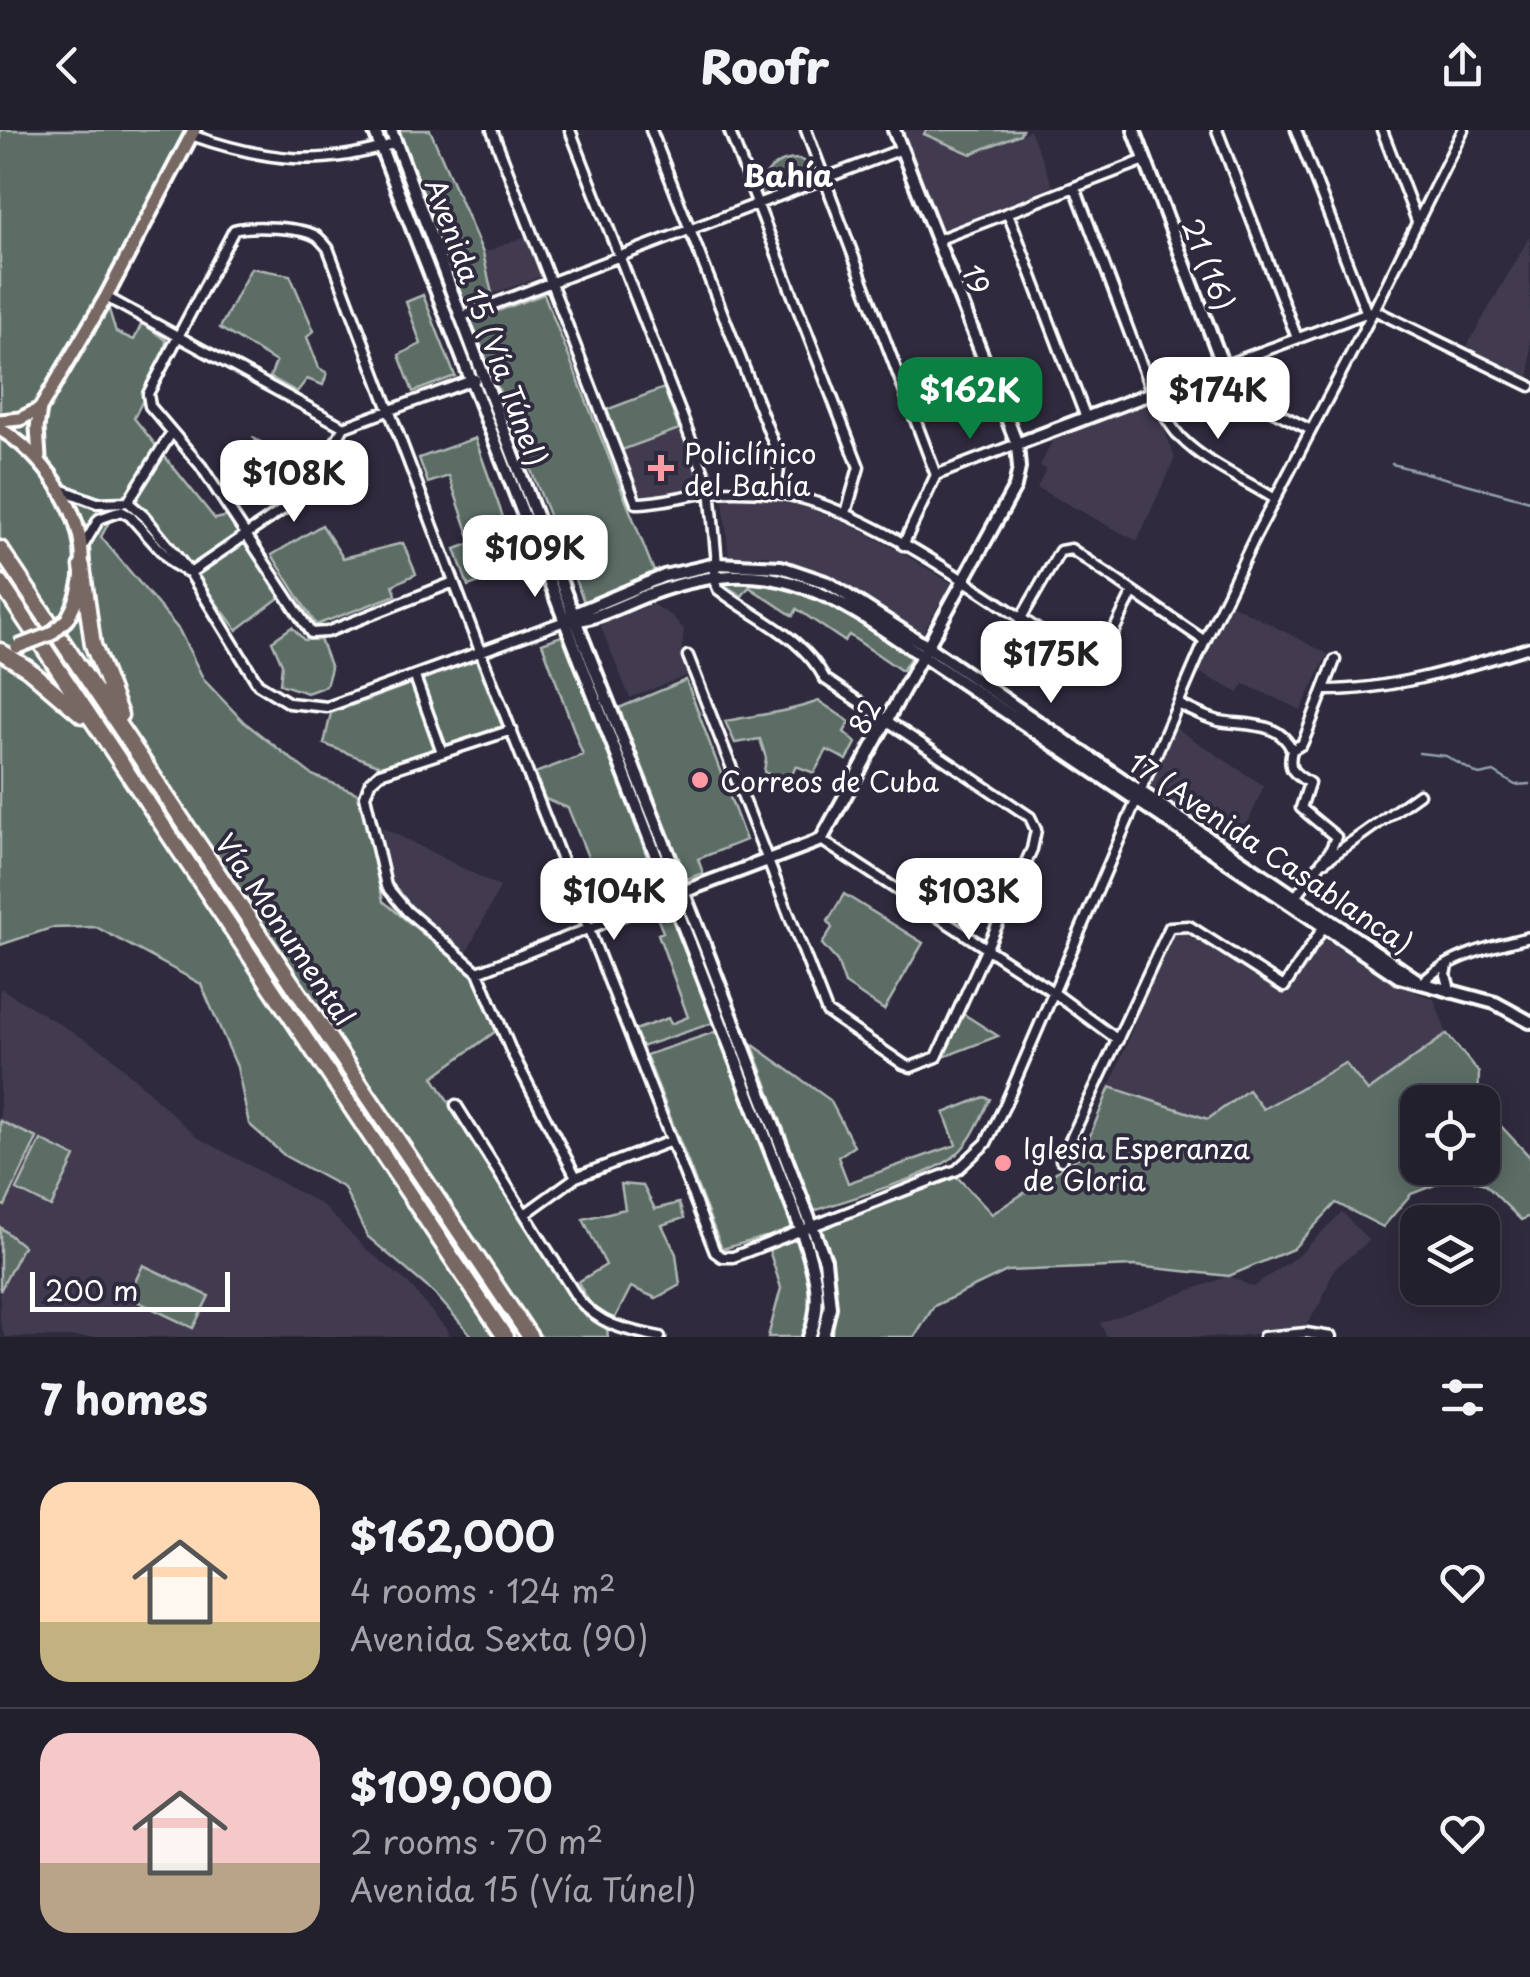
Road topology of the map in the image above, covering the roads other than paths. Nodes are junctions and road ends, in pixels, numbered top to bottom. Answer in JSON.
{"nodes":[{"id":1,"x":374,"y":130,"type":"edge"},
{"id":2,"x":392,"y":130,"type":"edge"},
{"id":3,"x":492,"y":130,"type":"edge"},
{"id":4,"x":570,"y":130,"type":"edge"},
{"id":5,"x":652,"y":130,"type":"edge"},
{"id":6,"x":730,"y":130,"type":"edge"},
{"id":7,"x":806,"y":130,"type":"edge"},
{"id":8,"x":894,"y":130,"type":"edge"},
{"id":9,"x":1134,"y":130,"type":"edge"},
{"id":10,"x":1218,"y":130,"type":"edge"},
{"id":11,"x":1296,"y":130,"type":"edge"},
{"id":12,"x":1382,"y":130,"type":"edge"},
{"id":13,"x":1462,"y":131,"type":"edge"},
{"id":14,"x":192,"y":132,"type":"edge"},
{"id":15,"x":396,"y":142,"type":"junction"},
{"id":16,"x":381,"y":148,"type":"junction"},
{"id":17,"x":902,"y":149,"type":"junction"},
{"id":18,"x":1146,"y":160,"type":"junction"},
{"id":19,"x":824,"y":178,"type":"junction"},
{"id":20,"x":1075,"y":187,"type":"junction"},
{"id":21,"x":758,"y":204,"type":"junction"},
{"id":22,"x":1008,"y":213,"type":"junction"},
{"id":23,"x":1417,"y":221,"type":"junction"},
{"id":24,"x":690,"y":229,"type":"junction"},
{"id":25,"x":937,"y":240,"type":"junction"},
{"id":26,"x":619,"y":256,"type":"junction"},
{"id":27,"x":551,"y":282,"type":"junction"},
{"id":28,"x":106,"y":297,"type":"junction"},
{"id":29,"x":1370,"y":311,"type":"junction"},
{"id":30,"x":460,"y":316,"type":"junction"},
{"id":31,"x":178,"y":336,"type":"junction"},
{"id":32,"x":1297,"y":338,"type":"junction"},
{"id":33,"x":1223,"y":366,"type":"junction"},
{"id":34,"x":477,"y":378,"type":"junction"},
{"id":35,"x":1530,"y":386,"type":"edge"},
{"id":36,"x":1152,"y":392,"type":"junction"},
{"id":37,"x":40,"y":408,"type":"junction"},
{"id":38,"x":390,"y":412,"type":"junction"},
{"id":39,"x":1086,"y":418,"type":"junction"},
{"id":40,"x":0,"y":425,"type":"edge"},
{"id":41,"x":344,"y":426,"type":"junction"},
{"id":42,"x":1311,"y":430,"type":"junction"},
{"id":43,"x":172,"y":432,"type":"junction"},
{"id":44,"x":1017,"y":444,"type":"junction"},
{"id":45,"x":40,"y":458,"type":"junction"},
{"id":46,"x":936,"y":474,"type":"junction"},
{"id":47,"x":63,"y":490,"type":"junction"},
{"id":48,"x":710,"y":492,"type":"junction"},
{"id":49,"x":776,"y":493,"type":"junction"},
{"id":50,"x":1275,"y":500,"type":"junction"},
{"id":51,"x":128,"y":502,"type":"junction"},
{"id":52,"x":846,"y":514,"type":"junction"},
{"id":53,"x":248,"y":533,"type":"junction"},
{"id":54,"x":903,"y":545,"type":"junction"},
{"id":55,"x":0,"y":549,"type":"edge"},
{"id":56,"x":81,"y":562,"type":"junction"},
{"id":57,"x":717,"y":564,"type":"junction"},
{"id":58,"x":190,"y":573,"type":"junction"},
{"id":59,"x":713,"y":577,"type":"junction"},
{"id":60,"x":0,"y":582,"type":"edge"},
{"id":61,"x":454,"y":582,"type":"junction"},
{"id":62,"x":963,"y":582,"type":"junction"},
{"id":63,"x":1133,"y":592,"type":"junction"},
{"id":64,"x":571,"y":618,"type":"junction"},
{"id":65,"x":1020,"y":620,"type":"junction"},
{"id":66,"x":1205,"y":641,"type":"junction"},
{"id":67,"x":1530,"y":646,"type":"edge"},
{"id":68,"x":0,"y":649,"type":"edge"},
{"id":69,"x":925,"y":651,"type":"junction"},
{"id":70,"x":480,"y":652,"type":"junction"},
{"id":71,"x":688,"y":656,"type":"dead end"},
{"id":72,"x":1335,"y":660,"type":"dead end"},
{"id":73,"x":415,"y":677,"type":"junction"},
{"id":74,"x":1325,"y":690,"type":"junction"},
{"id":75,"x":1180,"y":705,"type":"junction"},
{"id":76,"x":887,"y":720,"type":"junction"},
{"id":77,"x":512,"y":730,"type":"junction"},
{"id":78,"x":106,"y":742,"type":"junction"},
{"id":79,"x":1292,"y":750,"type":"junction"},
{"id":80,"x":442,"y":752,"type":"junction"},
{"id":81,"x":140,"y":756,"type":"junction"},
{"id":82,"x":1419,"y":794,"type":"dead end"},
{"id":83,"x":1137,"y":795,"type":"junction"},
{"id":84,"x":821,"y":840,"type":"junction"},
{"id":85,"x":770,"y":860,"type":"junction"},
{"id":86,"x":1321,"y":864,"type":"junction"},
{"id":87,"x":678,"y":894,"type":"junction"},
{"id":88,"x":1296,"y":896,"type":"junction"},
{"id":89,"x":589,"y":928,"type":"junction"},
{"id":90,"x":1323,"y":928,"type":"junction"},
{"id":91,"x":1530,"y":937,"type":"edge"},
{"id":92,"x":987,"y":948,"type":"junction"},
{"id":93,"x":1362,"y":948,"type":"junction"},
{"id":94,"x":1448,"y":966,"type":"junction"},
{"id":95,"x":478,"y":972,"type":"junction"},
{"id":96,"x":1421,"y":984,"type":"junction"},
{"id":97,"x":1053,"y":992,"type":"junction"},
{"id":98,"x":1452,"y":993,"type":"junction"},
{"id":99,"x":1530,"y":1022,"type":"edge"},
{"id":100,"x":1118,"y":1040,"type":"junction"},
{"id":101,"x":456,"y":1105,"type":"dead end"},
{"id":102,"x":671,"y":1141,"type":"junction"},
{"id":103,"x":1061,"y":1160,"type":"dead end"},
{"id":104,"x":576,"y":1177,"type":"junction"},
{"id":105,"x":524,"y":1214,"type":"junction"},
{"id":106,"x":807,"y":1227,"type":"junction"},
{"id":107,"x":453,"y":1262,"type":"junction"},
{"id":108,"x":496,"y":1337,"type":"edge"},
{"id":109,"x":505,"y":1337,"type":"edge"},
{"id":110,"x":530,"y":1337,"type":"edge"},
{"id":111,"x":660,"y":1337,"type":"edge"},
{"id":112,"x":809,"y":1337,"type":"edge"},
{"id":113,"x":822,"y":1337,"type":"edge"},
{"id":114,"x":1264,"y":1337,"type":"edge"},
{"id":115,"x":1330,"y":1337,"type":"edge"}],
"edges":[{"from":1,"to":16,"type":"main road","name":"Avenida 15 (Vía Túnel)"},
{"from":2,"to":15,"type":"main road","name":"Avenida 15 (Vía Túnel)"},
{"from":3,"to":27,"type":"street"},
{"from":4,"to":26,"type":"street"},
{"from":5,"to":24,"type":"street"},
{"from":6,"to":21,"type":"street"},
{"from":7,"to":19,"type":"street"},
{"from":8,"to":17,"type":"main road","name":"19"},
{"from":9,"to":18,"type":"main road","name":"21 (16)"},
{"from":10,"to":32,"type":"street"},
{"from":11,"to":29,"type":"street"},
{"from":12,"to":23,"type":"street"},
{"from":13,"to":23,"type":"street"},
{"from":14,"to":16,"type":"street"},
{"from":14,"to":28,"type":"main road"},
{"from":15,"to":16,"type":"street"},
{"from":15,"to":30,"type":"main road","name":"Avenida 15 (Vía Túnel)"},
{"from":16,"to":34,"type":"main road","name":"Avenida 15 (Vía Túnel)"},
{"from":17,"to":19,"type":"street"},
{"from":17,"to":25,"type":"main road","name":"19"},
{"from":18,"to":20,"type":"street"},
{"from":18,"to":33,"type":"main road","name":"21 (16)"},
{"from":19,"to":21,"type":"street"},
{"from":19,"to":46,"type":"street"},
{"from":20,"to":22,"type":"street"},
{"from":20,"to":36,"type":"street"},
{"from":21,"to":24,"type":"street"},
{"from":21,"to":52,"type":"street"},
{"from":22,"to":25,"type":"street"},
{"from":22,"to":39,"type":"street"},
{"from":23,"to":29,"type":"street"},
{"from":24,"to":26,"type":"street"},
{"from":24,"to":49,"type":"street"},
{"from":25,"to":44,"type":"main road","name":"19"},
{"from":26,"to":27,"type":"street"},
{"from":26,"to":48,"type":"street"},
{"from":27,"to":30,"type":"street"},
{"from":27,"to":48,"type":"street"},
{"from":28,"to":31,"type":"street"},
{"from":28,"to":37,"type":"main road"},
{"from":29,"to":32,"type":"street"},
{"from":29,"to":35,"type":"street"},
{"from":29,"to":42,"type":"street"},
{"from":30,"to":34,"type":"main road","name":"Avenida 15 (Vía Túnel)"},
{"from":31,"to":38,"type":"street"},
{"from":31,"to":41,"type":"street"},
{"from":31,"to":43,"type":"street"},
{"from":32,"to":33,"type":"street"},
{"from":33,"to":36,"type":"main road"},
{"from":33,"to":42,"type":"street","name":"21 (16)"},
{"from":34,"to":38,"type":"street"},
{"from":34,"to":64,"type":"main road","name":"Avenida 15 (Vía Túnel)"},
{"from":36,"to":39,"type":"main road"},
{"from":36,"to":50,"type":"street"},
{"from":37,"to":40,"type":"main road"},
{"from":37,"to":45,"type":"main road"},
{"from":38,"to":41,"type":"street"},
{"from":38,"to":61,"type":"street"},
{"from":39,"to":44,"type":"main road"},
{"from":40,"to":45,"type":"main road"},
{"from":41,"to":53,"type":"street"},
{"from":42,"to":50,"type":"street"},
{"from":43,"to":51,"type":"street"},
{"from":43,"to":53,"type":"street"},
{"from":44,"to":46,"type":"street"},
{"from":44,"to":62,"type":"main road","name":"82"},
{"from":45,"to":47,"type":"main road"},
{"from":46,"to":54,"type":"street"},
{"from":47,"to":51,"type":"street"},
{"from":47,"to":56,"type":"main road"},
{"from":48,"to":49,"type":"street"},
{"from":48,"to":57,"type":"street"},
{"from":49,"to":52,"type":"street"},
{"from":50,"to":66,"type":"street"},
{"from":51,"to":58,"type":"street"},
{"from":52,"to":54,"type":"street"},
{"from":53,"to":58,"type":"street"},
{"from":53,"to":61,"type":"street"},
{"from":54,"to":62,"type":"street"},
{"from":55,"to":81,"type":"highway","name":"Vía Monumental"},
{"from":56,"to":58,"type":"street"},
{"from":56,"to":68,"type":"main road","bridge":true},
{"from":56,"to":81,"type":"highway"},
{"from":57,"to":59,"type":"street"},
{"from":57,"to":64,"type":"main road","name":"17 (Avenida Casablanca)"},
{"from":57,"to":69,"type":"main road","name":"17 (Avenida Casablanca)"},
{"from":58,"to":73,"type":"street"},
{"from":59,"to":64,"type":"main road","name":"17 (Avenida Casablanca)"},
{"from":59,"to":69,"type":"main road","name":"17 (Avenida Casablanca)"},
{"from":59,"to":76,"type":"street"},
{"from":60,"to":78,"type":"highway","name":"Vía Monumental"},
{"from":61,"to":70,"type":"street"},
{"from":62,"to":65,"type":"street"},
{"from":62,"to":69,"type":"main road","name":"82"},
{"from":63,"to":65,"type":"street"},
{"from":63,"to":65,"type":"street"},
{"from":63,"to":66,"type":"street"},
{"from":64,"to":70,"type":"street"},
{"from":64,"to":87,"type":"main road","name":"Avenida 15 (Vía Túnel)"},
{"from":66,"to":75,"type":"street"},
{"from":67,"to":74,"type":"street"},
{"from":68,"to":78,"type":"highway"},
{"from":69,"to":76,"type":"main road","name":"82"},
{"from":69,"to":83,"type":"main road","name":"17 (Avenida Casablanca)"},
{"from":70,"to":73,"type":"street"},
{"from":70,"to":77,"type":"street"},
{"from":71,"to":85,"type":"street"},
{"from":72,"to":74,"type":"street"},
{"from":73,"to":80,"type":"street"},
{"from":74,"to":79,"type":"street"},
{"from":75,"to":79,"type":"street"},
{"from":75,"to":83,"type":"street"},
{"from":76,"to":84,"type":"main road","name":"82"},
{"from":76,"to":92,"type":"street"},
{"from":77,"to":80,"type":"street"},
{"from":77,"to":89,"type":"street"},
{"from":78,"to":107,"type":"highway","name":"Vía Monumental"},
{"from":79,"to":86,"type":"street"},
{"from":80,"to":95,"type":"street"},
{"from":81,"to":110,"type":"highway","name":"Vía Monumental"},
{"from":82,"to":86,"type":"street"},
{"from":83,"to":88,"type":"main road","name":"17 (Avenida Casablanca)"},
{"from":83,"to":90,"type":"main road","name":"17 (Avenida Casablanca)"},
{"from":83,"to":97,"type":"street"},
{"from":84,"to":85,"type":"main road"},
{"from":84,"to":92,"type":"street"},
{"from":85,"to":87,"type":"main road"},
{"from":85,"to":92,"type":"street"},
{"from":86,"to":88,"type":"street"},
{"from":87,"to":89,"type":"street"},
{"from":87,"to":106,"type":"main road","name":"Avenida 15 (Vía Túnel)"},
{"from":88,"to":93,"type":"main road","name":"17 (Avenida Casablanca)"},
{"from":89,"to":95,"type":"street"},
{"from":89,"to":102,"type":"street"},
{"from":90,"to":93,"type":"main road","name":"17 (Avenida Casablanca)"},
{"from":90,"to":100,"type":"street"},
{"from":91,"to":94,"type":"street"},
{"from":92,"to":97,"type":"street"},
{"from":93,"to":96,"type":"main road","name":"17 (Avenida Casablanca)"},
{"from":94,"to":96,"type":"street"},
{"from":94,"to":98,"type":"street"},
{"from":95,"to":104,"type":"street"},
{"from":96,"to":98,"type":"main road"},
{"from":97,"to":100,"type":"street"},
{"from":97,"to":106,"type":"street"},
{"from":98,"to":99,"type":"main road"},
{"from":100,"to":103,"type":"street"},
{"from":101,"to":105,"type":"street"},
{"from":102,"to":104,"type":"street"},
{"from":102,"to":106,"type":"street"},
{"from":104,"to":105,"type":"street"},
{"from":105,"to":111,"type":"street"},
{"from":106,"to":112,"type":"main road","name":"Avenida 15 (Vía Túnel)"},
{"from":106,"to":113,"type":"main road","name":"Avenida 15 (Vía Túnel)"},
{"from":107,"to":108,"type":"highway"},
{"from":107,"to":109,"type":"highway","name":"Vía Monumental"},
{"from":114,"to":115,"type":"street"}]}
